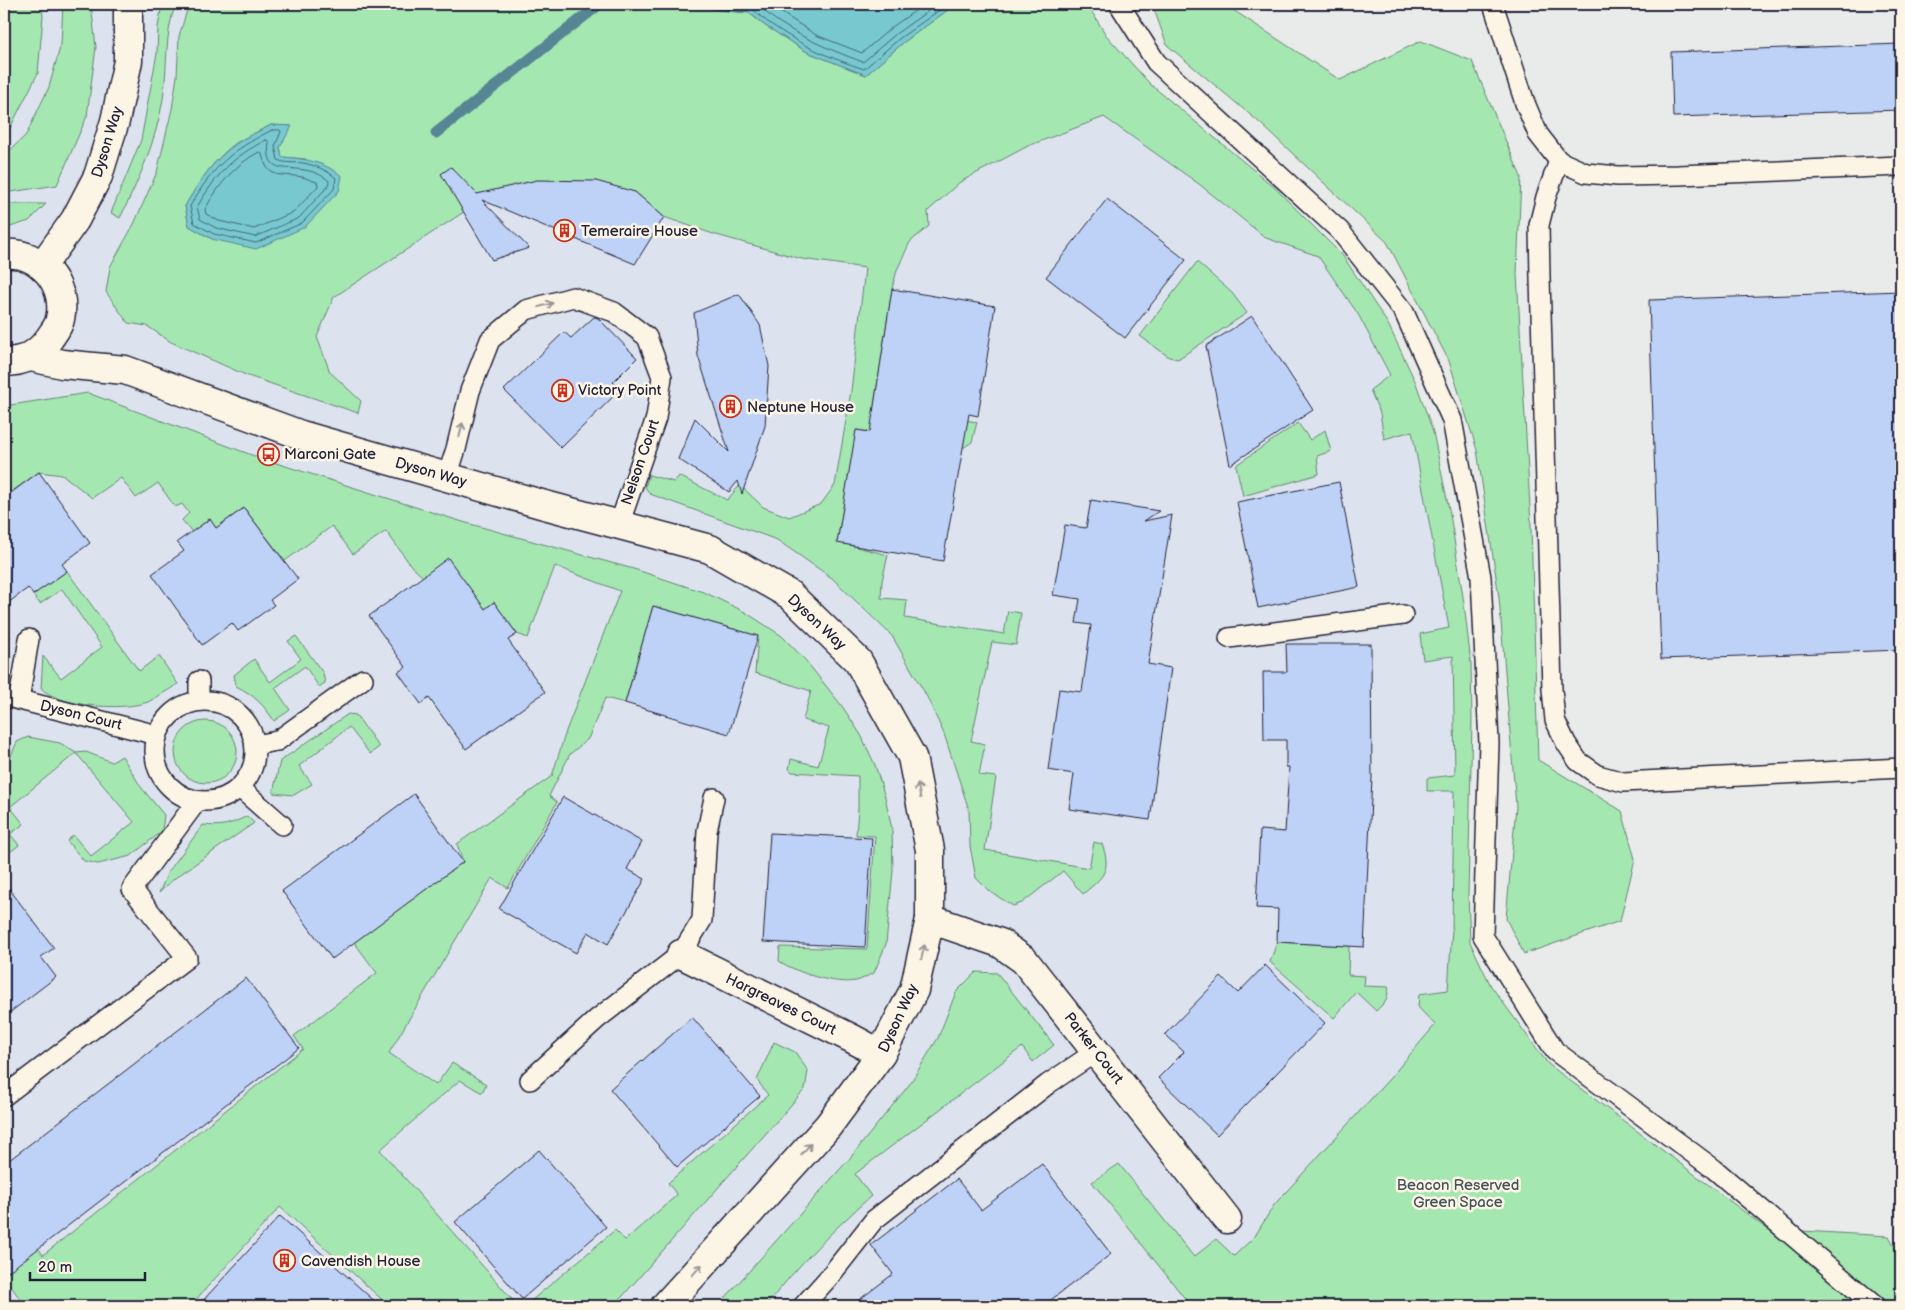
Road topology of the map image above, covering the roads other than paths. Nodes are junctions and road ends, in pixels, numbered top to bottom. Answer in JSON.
{"nodes":[{"id":1,"x":128,"y":4,"type":"edge"},
{"id":2,"x":1118,"y":4,"type":"edge"},
{"id":3,"x":1493,"y":4,"type":"edge"},
{"id":4,"x":1559,"y":161,"type":"junction"},
{"id":5,"x":1901,"y":166,"type":"edge"},
{"id":6,"x":4,"y":254,"type":"edge"},
{"id":7,"x":42,"y":266,"type":"junction"},
{"id":8,"x":31,"y":357,"type":"junction"},
{"id":9,"x":4,"y":362,"type":"edge"},
{"id":10,"x":447,"y":477,"type":"junction"},
{"id":11,"x":619,"y":524,"type":"junction"},
{"id":12,"x":1403,"y":615,"type":"dead end"},
{"id":13,"x":1229,"y":638,"type":"dead end"},
{"id":14,"x":29,"y":639,"type":"dead end"},
{"id":15,"x":363,"y":679,"type":"dead end"},
{"id":16,"x":199,"y":681,"type":"dead end"},
{"id":17,"x":11,"y":698,"type":"edge"},
{"id":18,"x":199,"y":701,"type":"junction"},
{"id":19,"x":157,"y":735,"type":"junction"},
{"id":20,"x":256,"y":745,"type":"junction"},
{"id":21,"x":1901,"y":768,"type":"edge"},
{"id":22,"x":240,"y":788,"type":"junction"},
{"id":23,"x":714,"y":798,"type":"dead end"},
{"id":24,"x":197,"y":801,"type":"junction"},
{"id":25,"x":282,"y":825,"type":"dead end"},
{"id":26,"x":930,"y":919,"type":"junction"},
{"id":27,"x":681,"y":954,"type":"junction"},
{"id":28,"x":1097,"y":1051,"type":"junction"},
{"id":29,"x":881,"y":1054,"type":"junction"},
{"id":30,"x":530,"y":1080,"type":"dead end"},
{"id":31,"x":4,"y":1096,"type":"edge"},
{"id":32,"x":1227,"y":1218,"type":"dead end"},
{"id":33,"x":665,"y":1306,"type":"edge"},
{"id":34,"x":803,"y":1306,"type":"edge"},
{"id":35,"x":1875,"y":1306,"type":"edge"}],
"edges":[{"from":1,"to":7,"type":"street","name":"Dyson Way"},
{"from":2,"to":35,"type":"lane"},
{"from":3,"to":4,"type":"lane"},
{"from":4,"to":5,"type":"lane"},
{"from":4,"to":21,"type":"lane"},
{"from":6,"to":7,"type":"street"},
{"from":7,"to":8,"type":"street"},
{"from":8,"to":9,"type":"street"},
{"from":8,"to":10,"type":"street","name":"Dyson Way"},
{"from":10,"to":11,"type":"street","name":"Dyson Way"},
{"from":10,"to":11,"type":"lane","name":"Nelson Court","one_way":true},
{"from":26,"to":11,"type":"street","name":"Dyson Way","one_way":true},
{"from":12,"to":13,"type":"lane"},
{"from":14,"to":17,"type":"lane"},
{"from":15,"to":20,"type":"lane"},
{"from":16,"to":18,"type":"lane"},
{"from":17,"to":19,"type":"lane","name":"Dyson Court"},
{"from":18,"to":19,"type":"lane"},
{"from":18,"to":20,"type":"lane"},
{"from":19,"to":24,"type":"lane"},
{"from":20,"to":22,"type":"lane"},
{"from":22,"to":24,"type":"lane"},
{"from":22,"to":25,"type":"lane"},
{"from":23,"to":27,"type":"lane"},
{"from":24,"to":31,"type":"lane"},
{"from":26,"to":28,"type":"street","name":"Parker Court"},
{"from":29,"to":26,"type":"street","name":"Dyson Way","one_way":true},
{"from":27,"to":29,"type":"street","name":"Hargreaves Court"},
{"from":27,"to":30,"type":"lane"},
{"from":28,"to":32,"type":"street","name":"Parker Court"},
{"from":28,"to":34,"type":"lane"},
{"from":33,"to":29,"type":"street","name":"Dyson Way","one_way":true}]}
